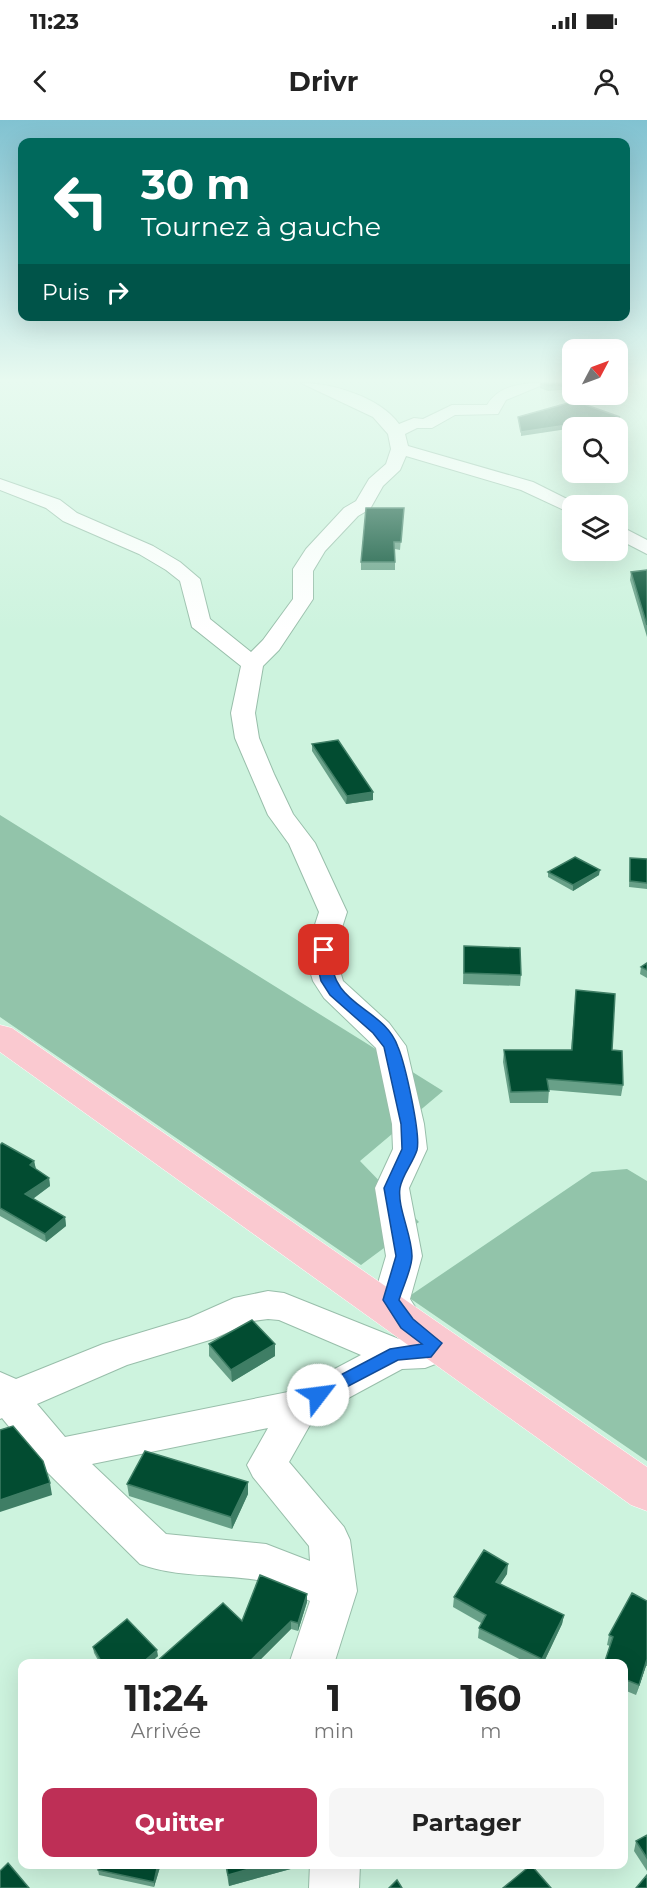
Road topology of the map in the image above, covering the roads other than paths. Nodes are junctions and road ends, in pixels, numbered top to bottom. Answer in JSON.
{"nodes":[{"id":1,"x":394,"y":466,"type":"edge"},
{"id":2,"x":470,"y":466,"type":"edge"},
{"id":3,"x":0,"y":484,"type":"edge"},
{"id":4,"x":562,"y":502,"type":"edge"},
{"id":5,"x":628,"y":537,"type":"edge"},
{"id":6,"x":647,"y":548,"type":"edge"},
{"id":7,"x":252,"y":664,"type":"junction"},
{"id":8,"x":0,"y":1036,"type":"edge"},
{"id":9,"x":412,"y":1340,"type":"junction"},
{"id":10,"x":4,"y":1396,"type":"edge"},
{"id":11,"x":301,"y":1405,"type":"junction"},
{"id":12,"x":56,"y":1455,"type":"junction"},
{"id":13,"x":647,"y":1492,"type":"edge"},
{"id":14,"x":335,"y":1591,"type":"junction"},
{"id":15,"x":313,"y":1659,"type":"edge"},
{"id":16,"x":335,"y":1869,"type":"edge"},
{"id":17,"x":334,"y":1888,"type":"edge"}],
"edges":[{"from":1,"to":7,"type":"street"},
{"from":2,"to":4,"type":"street"},
{"from":3,"to":7,"type":"street"},
{"from":5,"to":6,"type":"street"},
{"from":7,"to":9,"type":"street"},
{"from":8,"to":9,"type":"main road"},
{"from":9,"to":10,"type":"street"},
{"from":9,"to":11,"type":"street"},
{"from":9,"to":13,"type":"main road"},
{"from":10,"to":12,"type":"street"},
{"from":11,"to":12,"type":"street"},
{"from":11,"to":14,"type":"street"},
{"from":12,"to":14,"type":"street"},
{"from":14,"to":15,"type":"street"},
{"from":16,"to":17,"type":"street"}]}
